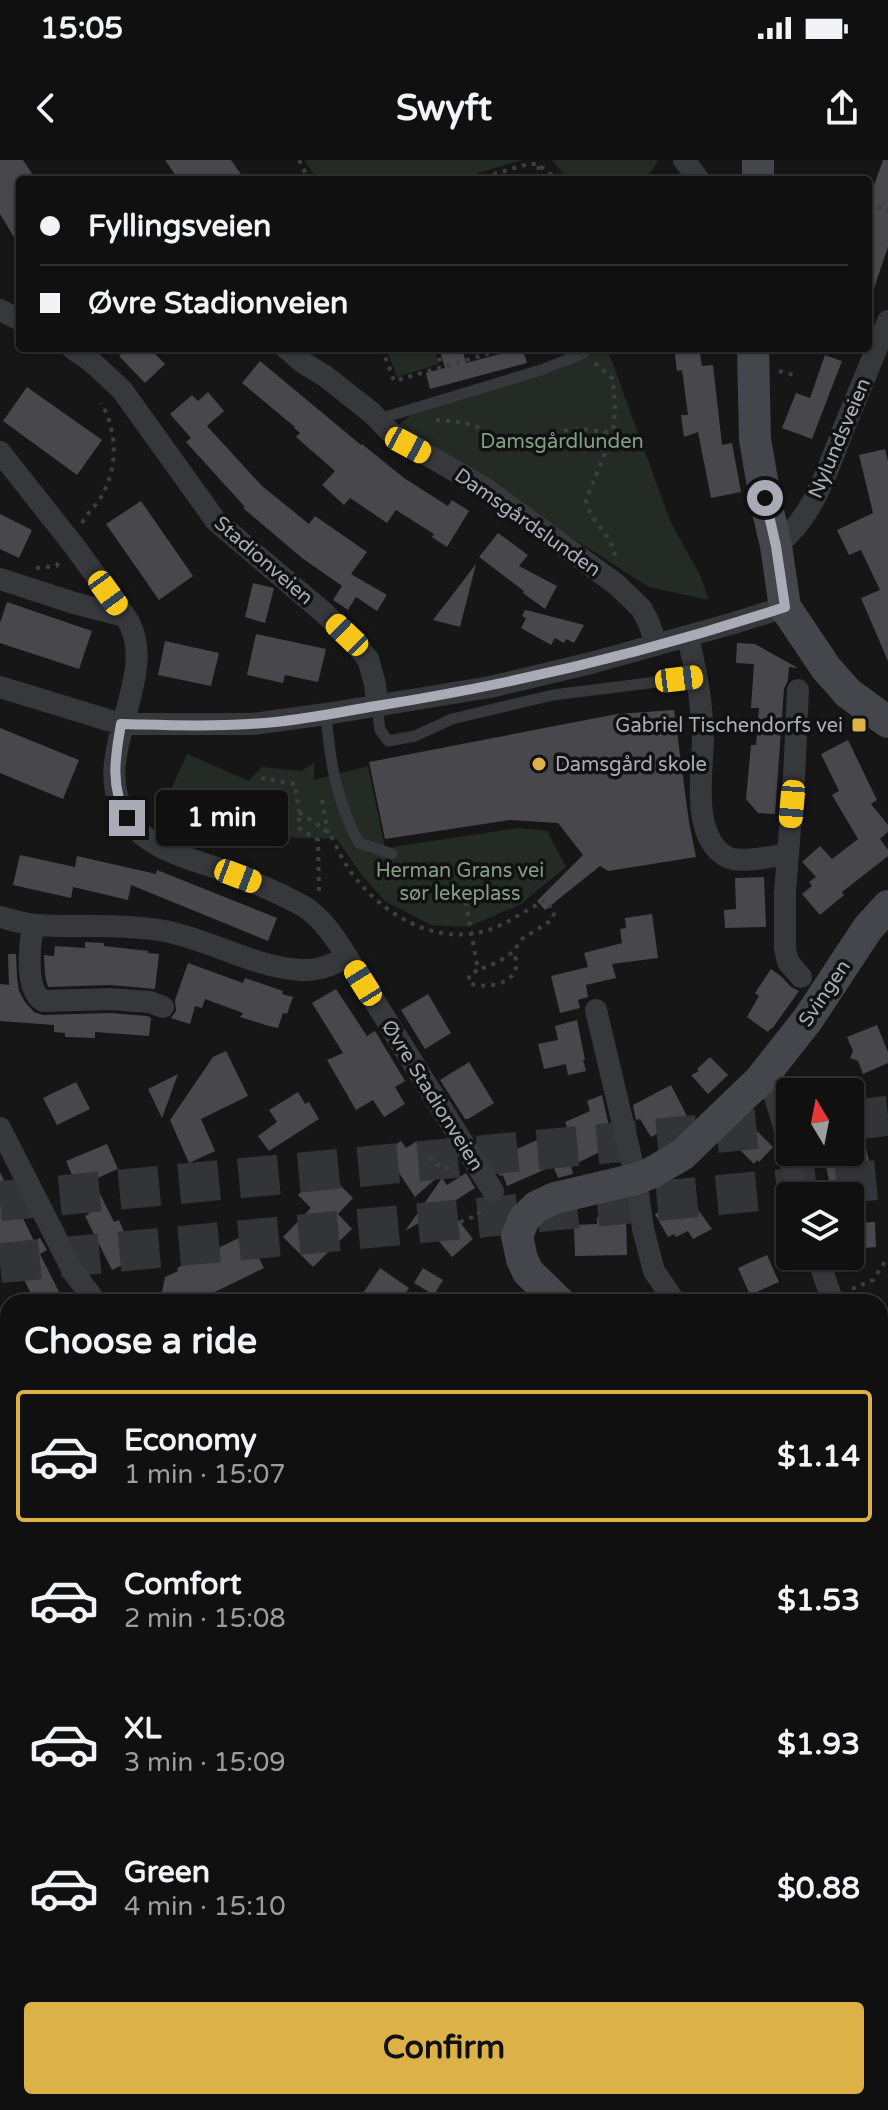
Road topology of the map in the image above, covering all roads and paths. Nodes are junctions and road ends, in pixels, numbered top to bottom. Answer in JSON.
{"nodes":[{"id":1,"x":538,"y":162,"type":"edge"},
{"id":2,"x":488,"y":176,"type":"edge"},
{"id":3,"x":554,"y":176,"type":"edge"},
{"id":4,"x":888,"y":321,"type":"edge"},
{"id":5,"x":78,"y":352,"type":"edge"},
{"id":6,"x":291,"y":352,"type":"edge"},
{"id":7,"x":383,"y":352,"type":"edge"},
{"id":8,"x":437,"y":352,"type":"edge"},
{"id":9,"x":482,"y":352,"type":"edge"},
{"id":10,"x":496,"y":352,"type":"edge"},
{"id":11,"x":753,"y":352,"type":"edge"},
{"id":12,"x":584,"y":353,"type":"joint"},
{"id":13,"x":483,"y":356,"type":"junction"},
{"id":14,"x":92,"y":362,"type":"junction"},
{"id":15,"x":442,"y":367,"type":"junction"},
{"id":16,"x":401,"y":413,"type":"junction"},
{"id":17,"x":378,"y":419,"type":"junction"},
{"id":18,"x":613,"y":433,"type":"junction"},
{"id":19,"x":0,"y":452,"type":"edge"},
{"id":20,"x":776,"y":546,"type":"junction"},
{"id":21,"x":75,"y":547,"type":"junction"},
{"id":22,"x":607,"y":577,"type":"junction"},
{"id":23,"x":6,"y":580,"type":"edge"},
{"id":24,"x":785,"y":607,"type":"junction"},
{"id":25,"x":125,"y":616,"type":"junction"},
{"id":26,"x":688,"y":636,"type":"junction"},
{"id":27,"x":656,"y":645,"type":"junction"},
{"id":28,"x":697,"y":677,"type":"junction"},
{"id":29,"x":0,"y":687,"type":"edge"},
{"id":30,"x":798,"y":690,"type":"dead end"},
{"id":31,"x":377,"y":706,"type":"junction"},
{"id":32,"x":326,"y":714,"type":"junction"},
{"id":33,"x":888,"y":722,"type":"edge"},
{"id":34,"x":121,"y":724,"type":"junction"},
{"id":35,"x":261,"y":778,"type":"dead end"},
{"id":36,"x":299,"y":812,"type":"junction"},
{"id":37,"x":392,"y":854,"type":"dead end"},
{"id":38,"x":788,"y":854,"type":"junction"},
{"id":39,"x":319,"y":885,"type":"dead end"},
{"id":40,"x":464,"y":892,"type":"dead end"},
{"id":41,"x":888,"y":906,"type":"edge"},
{"id":42,"x":0,"y":917,"type":"edge"},
{"id":43,"x":33,"y":925,"type":"junction"},
{"id":44,"x":471,"y":933,"type":"junction"},
{"id":45,"x":513,"y":952,"type":"junction"},
{"id":46,"x":347,"y":957,"type":"junction"},
{"id":47,"x":478,"y":970,"type":"junction"},
{"id":48,"x":801,"y":977,"type":"dead end"},
{"id":49,"x":163,"y":1007,"type":"dead end"},
{"id":50,"x":596,"y":1010,"type":"dead end"},
{"id":51,"x":760,"y":1080,"type":"junction"},
{"id":52,"x":0,"y":1128,"type":"edge"},
{"id":53,"x":429,"y":1157,"type":"dead end"},
{"id":54,"x":458,"y":1171,"type":"dead end"},
{"id":55,"x":636,"y":1179,"type":"junction"},
{"id":56,"x":794,"y":1182,"type":"edge"},
{"id":57,"x":493,"y":1191,"type":"dead end"},
{"id":58,"x":888,"y":1257,"type":"edge"},
{"id":59,"x":822,"y":1270,"type":"edge"},
{"id":60,"x":90,"y":1294,"type":"edge"},
{"id":61,"x":551,"y":1294,"type":"edge"},
{"id":62,"x":670,"y":1294,"type":"edge"},
{"id":63,"x":830,"y":1294,"type":"edge"},
{"id":64,"x":844,"y":1294,"type":"edge"}],
"edges":[{"from":1,"to":2,"type":"path"},
{"from":1,"to":3,"type":"path"},
{"from":4,"to":20,"type":"street","name":"Nylundsveien"},
{"from":5,"to":14,"type":"street","name":"Stadionveien"},
{"from":6,"to":17,"type":"street","name":"Damsgårdslunden"},
{"from":7,"to":15,"type":"path"},
{"from":8,"to":15,"type":"path"},
{"from":9,"to":13,"type":"path"},
{"from":10,"to":13,"type":"path"},
{"from":11,"to":20,"type":"main road"},
{"from":12,"to":16,"type":"lane"},
{"from":12,"to":18,"type":"path"},
{"from":13,"to":15,"type":"path"},
{"from":14,"to":21,"type":"path"},
{"from":14,"to":31,"type":"street","name":"Stadionveien"},
{"from":16,"to":17,"type":"lane"},
{"from":16,"to":18,"type":"path"},
{"from":17,"to":22,"type":"street","name":"Damsgårdslunden"},
{"from":18,"to":22,"type":"path"},
{"from":19,"to":21,"type":"street"},
{"from":20,"to":24,"type":"main road"},
{"from":21,"to":23,"type":"path"},
{"from":21,"to":25,"type":"street"},
{"from":22,"to":27,"type":"street","name":"Damsgårdslunden"},
{"from":23,"to":25,"type":"street"},
{"from":24,"to":26,"type":"street"},
{"from":24,"to":33,"type":"main road"},
{"from":25,"to":34,"type":"street","name":"Øvre Stadionveien"},
{"from":26,"to":27,"type":"street"},
{"from":26,"to":28,"type":"street"},
{"from":27,"to":31,"type":"street"},
{"from":28,"to":31,"type":"lane"},
{"from":28,"to":38,"type":"street"},
{"from":29,"to":34,"type":"street"},
{"from":30,"to":38,"type":"street"},
{"from":31,"to":32,"type":"street"},
{"from":32,"to":34,"type":"street"},
{"from":32,"to":37,"type":"lane"},
{"from":34,"to":46,"type":"street","name":"Øvre Stadionveien"},
{"from":35,"to":36,"type":"path"},
{"from":36,"to":39,"type":"path"},
{"from":36,"to":44,"type":"path"},
{"from":38,"to":48,"type":"street"},
{"from":40,"to":44,"type":"path"},
{"from":41,"to":51,"type":"main road","name":"Svingen"},
{"from":42,"to":43,"type":"street"},
{"from":43,"to":46,"type":"street"},
{"from":43,"to":49,"type":"street"},
{"from":44,"to":45,"type":"path"},
{"from":44,"to":47,"type":"path"},
{"from":45,"to":47,"type":"path"},
{"from":45,"to":47,"type":"path"},
{"from":46,"to":57,"type":"street","name":"Øvre Stadionveien"},
{"from":50,"to":55,"type":"street"},
{"from":51,"to":55,"type":"main road","name":"Svingen"},
{"from":51,"to":56,"type":"street"},
{"from":52,"to":60,"type":"street"},
{"from":53,"to":54,"type":"path"},
{"from":55,"to":61,"type":"main road","name":"Svingen"},
{"from":55,"to":62,"type":"street"},
{"from":58,"to":64,"type":"path"},
{"from":59,"to":63,"type":"street"}]}
